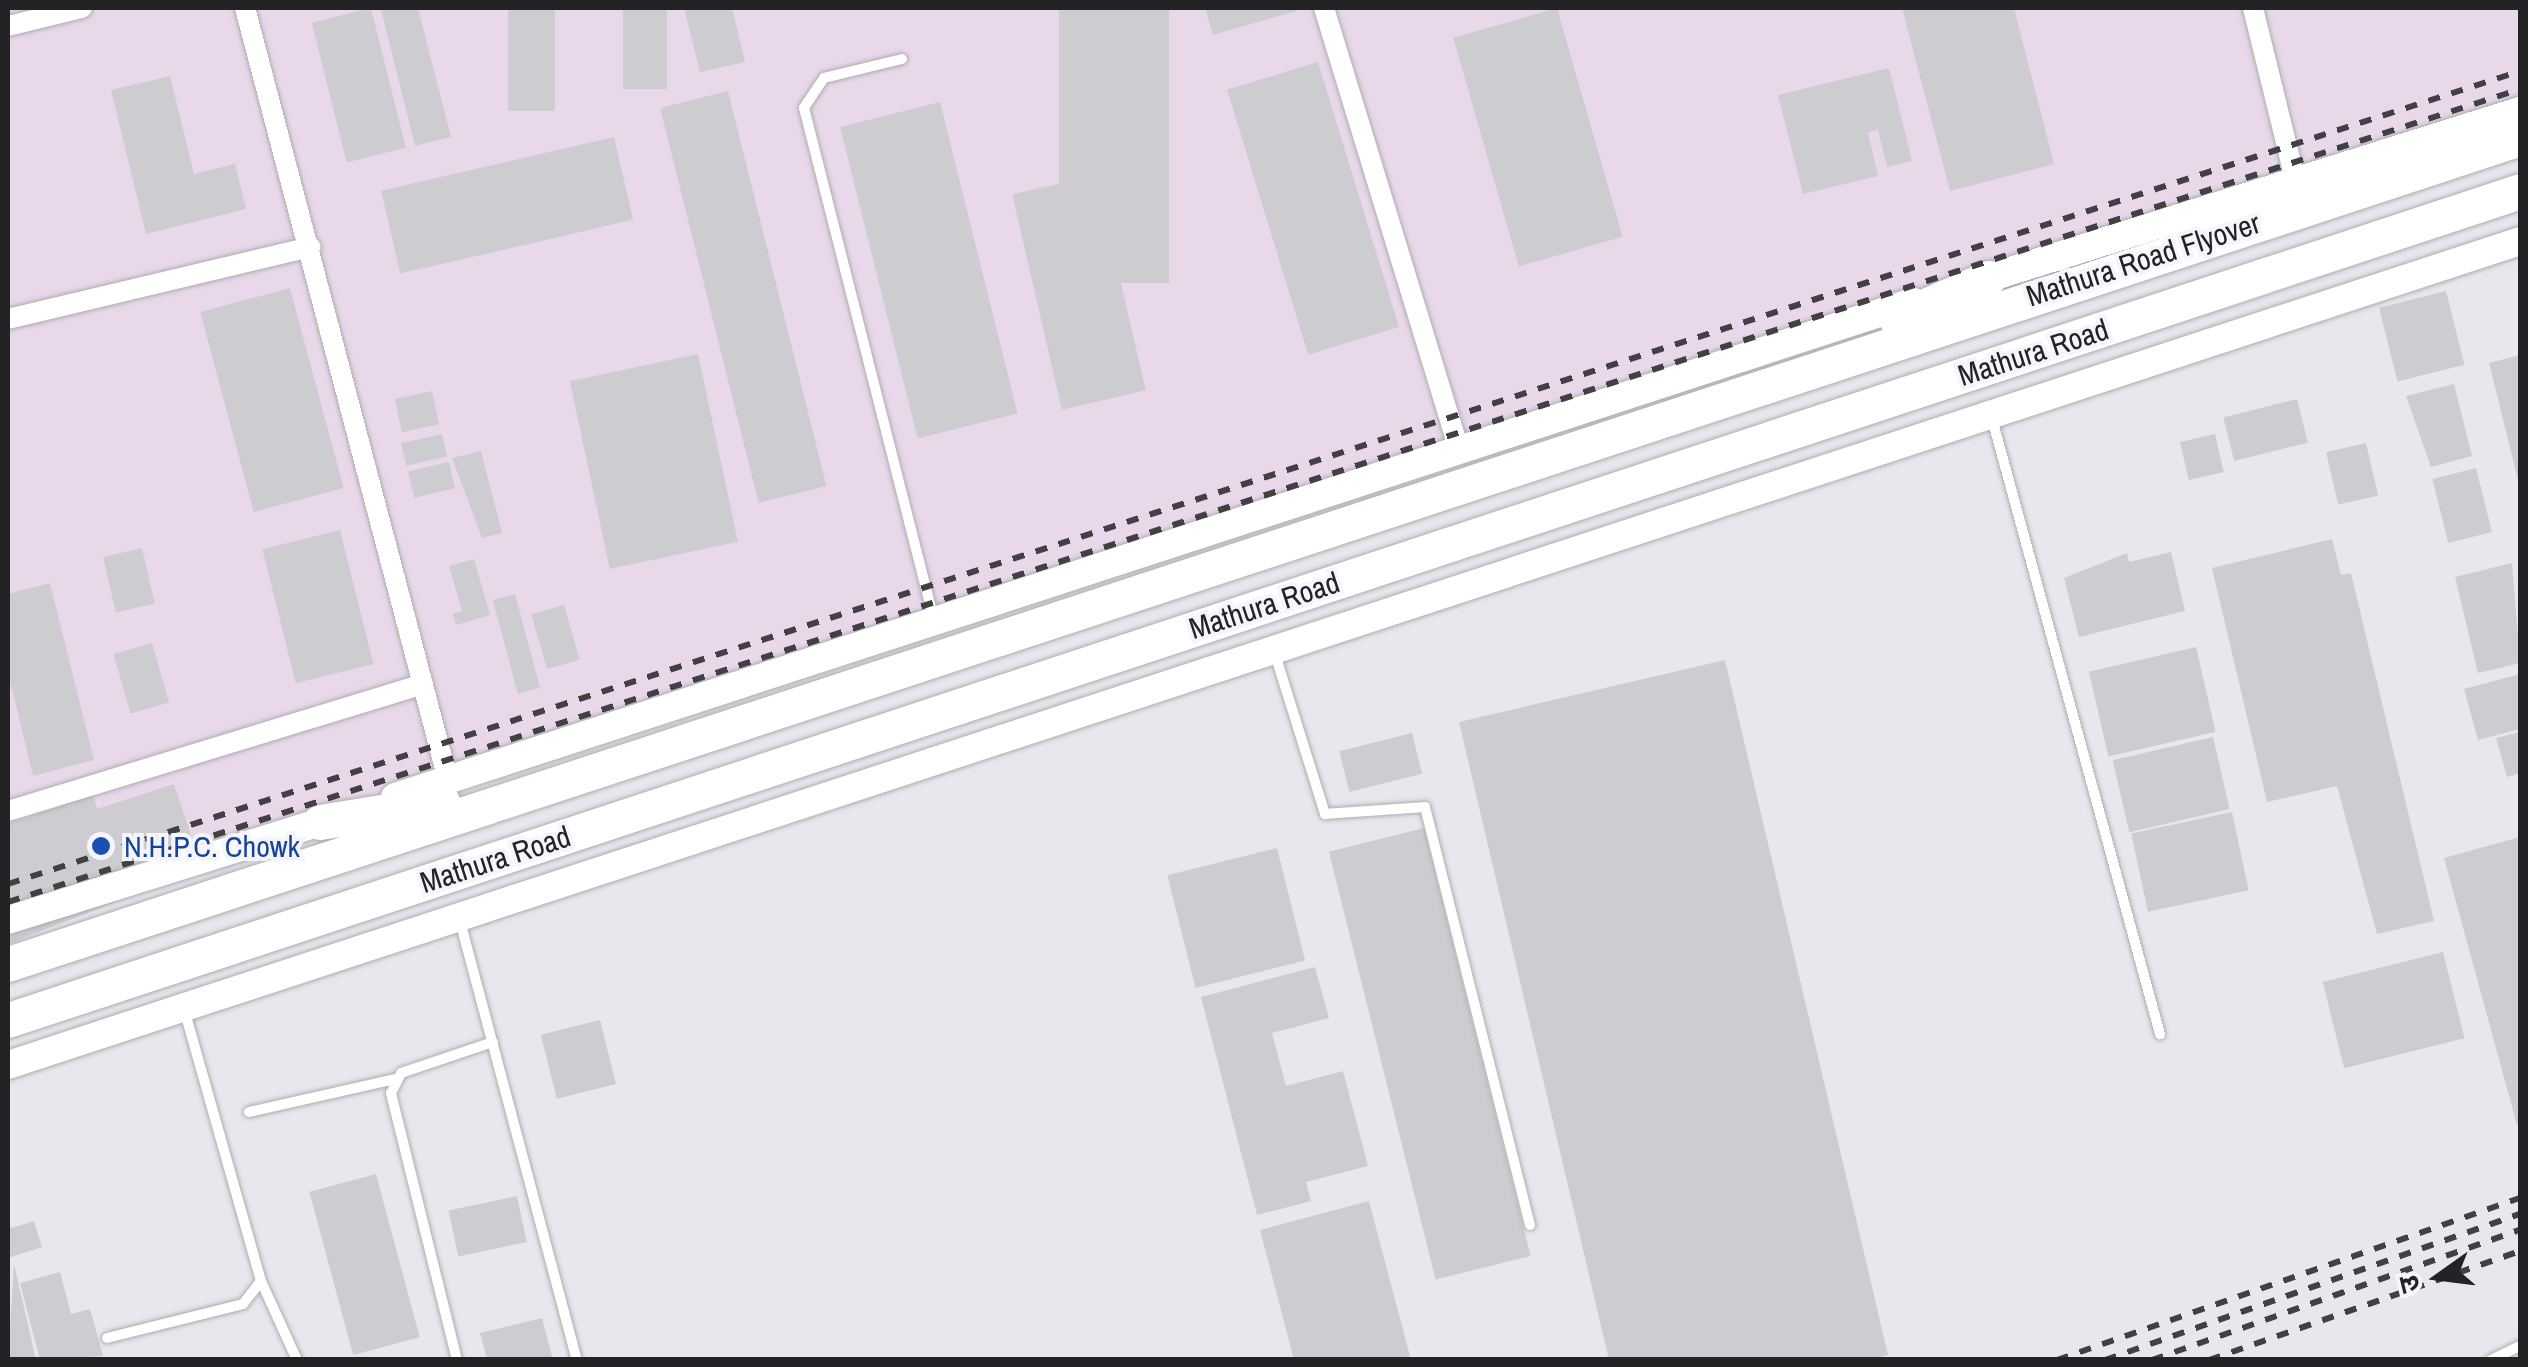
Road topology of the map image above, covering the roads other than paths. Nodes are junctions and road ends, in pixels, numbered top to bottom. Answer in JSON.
{"nodes":[{"id":1,"x":82,"y":8,"type":"edge"},
{"id":2,"x":245,"y":8,"type":"edge"},
{"id":3,"x":1324,"y":8,"type":"edge"},
{"id":4,"x":2253,"y":8,"type":"edge"},
{"id":5,"x":8,"y":26,"type":"edge"},
{"id":6,"x":902,"y":59,"type":"dead end"},
{"id":7,"x":2520,"y":111,"type":"edge"},
{"id":8,"x":2520,"y":138,"type":"edge"},
{"id":9,"x":2296,"y":183,"type":"junction"},
{"id":10,"x":2520,"y":191,"type":"edge"},
{"id":11,"x":2520,"y":241,"type":"edge"},
{"id":12,"x":311,"y":246,"type":"junction"},
{"id":13,"x":1988,"y":278,"type":"junction"},
{"id":14,"x":8,"y":319,"type":"edge"},
{"id":15,"x":1766,"y":384,"type":"junction"},
{"id":16,"x":1991,"y":414,"type":"junction"},
{"id":17,"x":1458,"y":447,"type":"junction"},
{"id":18,"x":934,"y":620,"type":"junction"},
{"id":19,"x":1274,"y":650,"type":"junction"},
{"id":20,"x":423,"y":684,"type":"junction"},
{"id":21,"x":448,"y":780,"type":"junction"},
{"id":22,"x":550,"y":785,"type":"junction"},
{"id":23,"x":8,"y":810,"type":"edge"},
{"id":24,"x":320,"y":822,"type":"junction"},
{"id":25,"x":459,"y":916,"type":"junction"},
{"id":26,"x":8,"y":920,"type":"edge"},
{"id":27,"x":8,"y":964,"type":"edge"},
{"id":28,"x":183,"y":1007,"type":"junction"},
{"id":29,"x":8,"y":1020,"type":"edge"},
{"id":30,"x":2160,"y":1034,"type":"dead end"},
{"id":31,"x":493,"y":1042,"type":"junction"},
{"id":32,"x":8,"y":1066,"type":"edge"},
{"id":33,"x":395,"y":1079,"type":"junction"},
{"id":34,"x":248,"y":1112,"type":"dead end"},
{"id":35,"x":1530,"y":1225,"type":"dead end"},
{"id":36,"x":262,"y":1280,"type":"junction"},
{"id":37,"x":107,"y":1338,"type":"dead end"},
{"id":38,"x":2520,"y":1346,"type":"edge"},
{"id":39,"x":297,"y":1360,"type":"edge"},
{"id":40,"x":458,"y":1360,"type":"edge"},
{"id":41,"x":577,"y":1360,"type":"edge"},
{"id":42,"x":2490,"y":1360,"type":"edge"}],
"edges":[{"from":1,"to":5,"type":"street"},
{"from":2,"to":12,"type":"street"},
{"from":3,"to":17,"type":"street"},
{"from":4,"to":9,"type":"street"},
{"from":6,"to":18,"type":"lane"},
{"from":7,"to":9,"type":"main road"},
{"from":8,"to":15,"type":"highway","name":"Mathura Road Flyover"},
{"from":9,"to":13,"type":"main road"},
{"from":10,"to":29,"type":"highway","name":"Mathura Road"},
{"from":11,"to":16,"type":"main road"},
{"from":12,"to":14,"type":"street"},
{"from":12,"to":20,"type":"street"},
{"from":13,"to":15,"type":"highway"},
{"from":13,"to":17,"type":"main road"},
{"from":15,"to":22,"type":"highway","name":"Mathura Road"},
{"from":16,"to":19,"type":"main road"},
{"from":16,"to":30,"type":"lane"},
{"from":17,"to":18,"type":"main road"},
{"from":18,"to":21,"type":"main road"},
{"from":19,"to":25,"type":"main road"},
{"from":19,"to":35,"type":"lane"},
{"from":20,"to":21,"type":"street"},
{"from":20,"to":23,"type":"street"},
{"from":21,"to":24,"type":"main road"},
{"from":22,"to":24,"type":"highway"},
{"from":22,"to":27,"type":"highway","name":"Mathura Road"},
{"from":24,"to":26,"type":"main road"},
{"from":25,"to":28,"type":"main road"},
{"from":25,"to":31,"type":"lane"},
{"from":28,"to":32,"type":"main road"},
{"from":28,"to":36,"type":"lane"},
{"from":31,"to":33,"type":"lane"},
{"from":31,"to":41,"type":"lane"},
{"from":33,"to":34,"type":"lane"},
{"from":33,"to":40,"type":"lane"},
{"from":36,"to":37,"type":"lane"},
{"from":36,"to":39,"type":"lane"},
{"from":38,"to":42,"type":"lane"}]}
